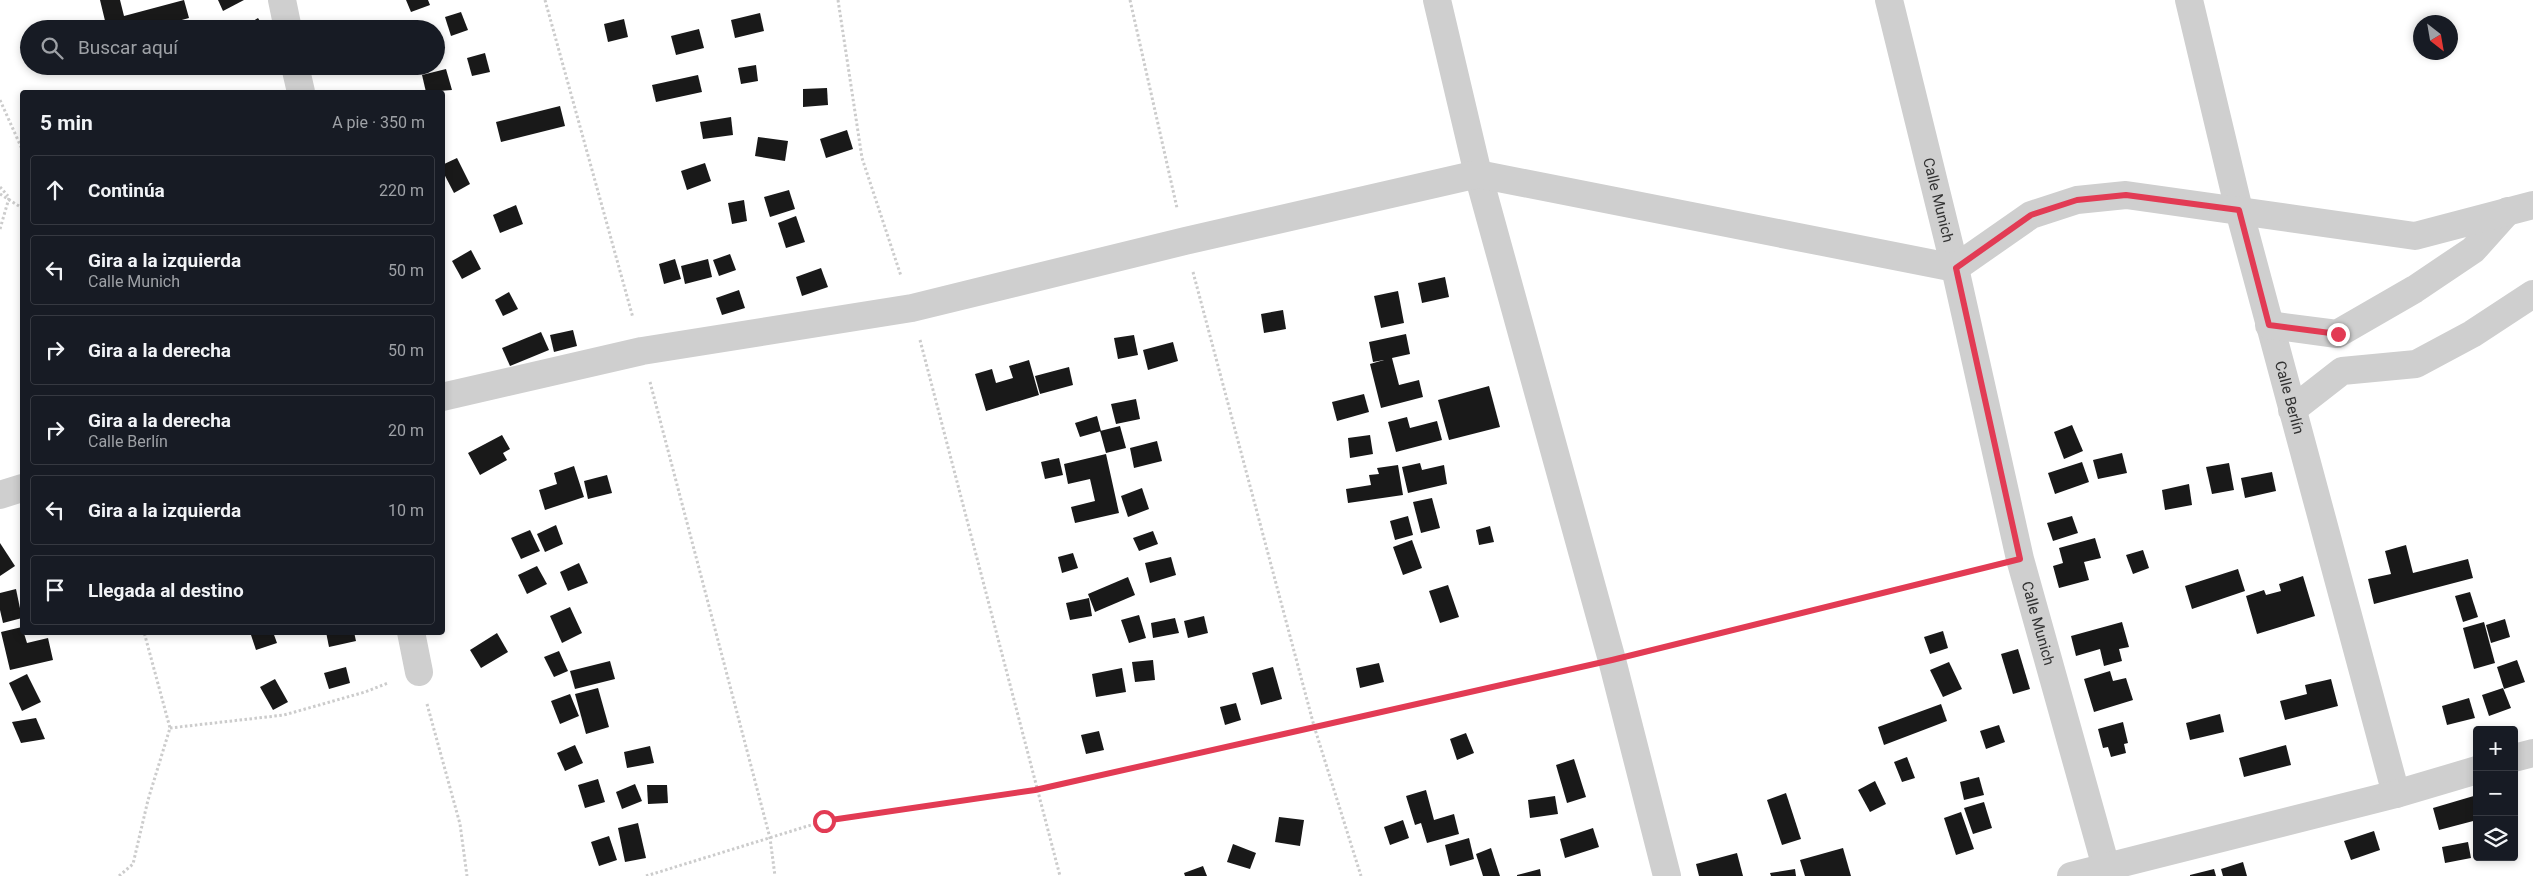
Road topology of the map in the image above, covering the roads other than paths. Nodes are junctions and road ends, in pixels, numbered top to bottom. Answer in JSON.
{"nodes":[{"id":1,"x":282,"y":0,"type":"edge"},
{"id":2,"x":1437,"y":0,"type":"edge"},
{"id":3,"x":1889,"y":0,"type":"edge"},
{"id":4,"x":2189,"y":0,"type":"edge"},
{"id":5,"x":286,"y":20,"type":"edge"},
{"id":6,"x":297,"y":75,"type":"edge"},
{"id":7,"x":301,"y":90,"type":"edge"},
{"id":8,"x":1478,"y":174,"type":"junction"},
{"id":9,"x":2521,"y":208,"type":"edge"},
{"id":10,"x":2239,"y":210,"type":"junction"},
{"id":11,"x":1956,"y":268,"type":"junction"},
{"id":12,"x":2533,"y":294,"type":"edge"},
{"id":13,"x":2269,"y":325,"type":"junction"},
{"id":14,"x":445,"y":396,"type":"edge"},
{"id":15,"x":2292,"y":410,"type":"junction"},
{"id":16,"x":20,"y":489,"type":"edge"},
{"id":17,"x":0,"y":495,"type":"edge"},
{"id":18,"x":412,"y":635,"type":"edge"},
{"id":19,"x":419,"y":672,"type":"road end"},
{"id":20,"x":2533,"y":752,"type":"edge"},
{"id":21,"x":2518,"y":757,"type":"edge"},
{"id":22,"x":2474,"y":771,"type":"edge"},
{"id":23,"x":2396,"y":794,"type":"junction"},
{"id":24,"x":2115,"y":869,"type":"edge"},
{"id":25,"x":1666,"y":876,"type":"edge"},
{"id":26,"x":2071,"y":876,"type":"edge"}],
"edges":[{"from":1,"to":5,"type":"street"},
{"from":2,"to":8,"type":"street"},
{"from":3,"to":11,"type":"street","name":"Calle Munich"},
{"from":4,"to":10,"type":"street","name":"Calle Berlín"},
{"from":6,"to":7,"type":"street"},
{"from":8,"to":11,"type":"street"},
{"from":8,"to":14,"type":"street"},
{"from":8,"to":25,"type":"street"},
{"from":9,"to":10,"type":"street"},
{"from":9,"to":13,"type":"street"},
{"from":10,"to":11,"type":"street"},
{"from":10,"to":13,"type":"street","name":"Calle Berlín"},
{"from":11,"to":24,"type":"street","name":"Calle Munich"},
{"from":12,"to":15,"type":"street"},
{"from":13,"to":15,"type":"street","name":"Calle Berlín"},
{"from":15,"to":23,"type":"street","name":"Calle Berlín"},
{"from":16,"to":17,"type":"street"},
{"from":18,"to":19,"type":"street"},
{"from":20,"to":21,"type":"street"},
{"from":22,"to":23,"type":"street"},
{"from":23,"to":24,"type":"street"},
{"from":24,"to":26,"type":"street"}]}
